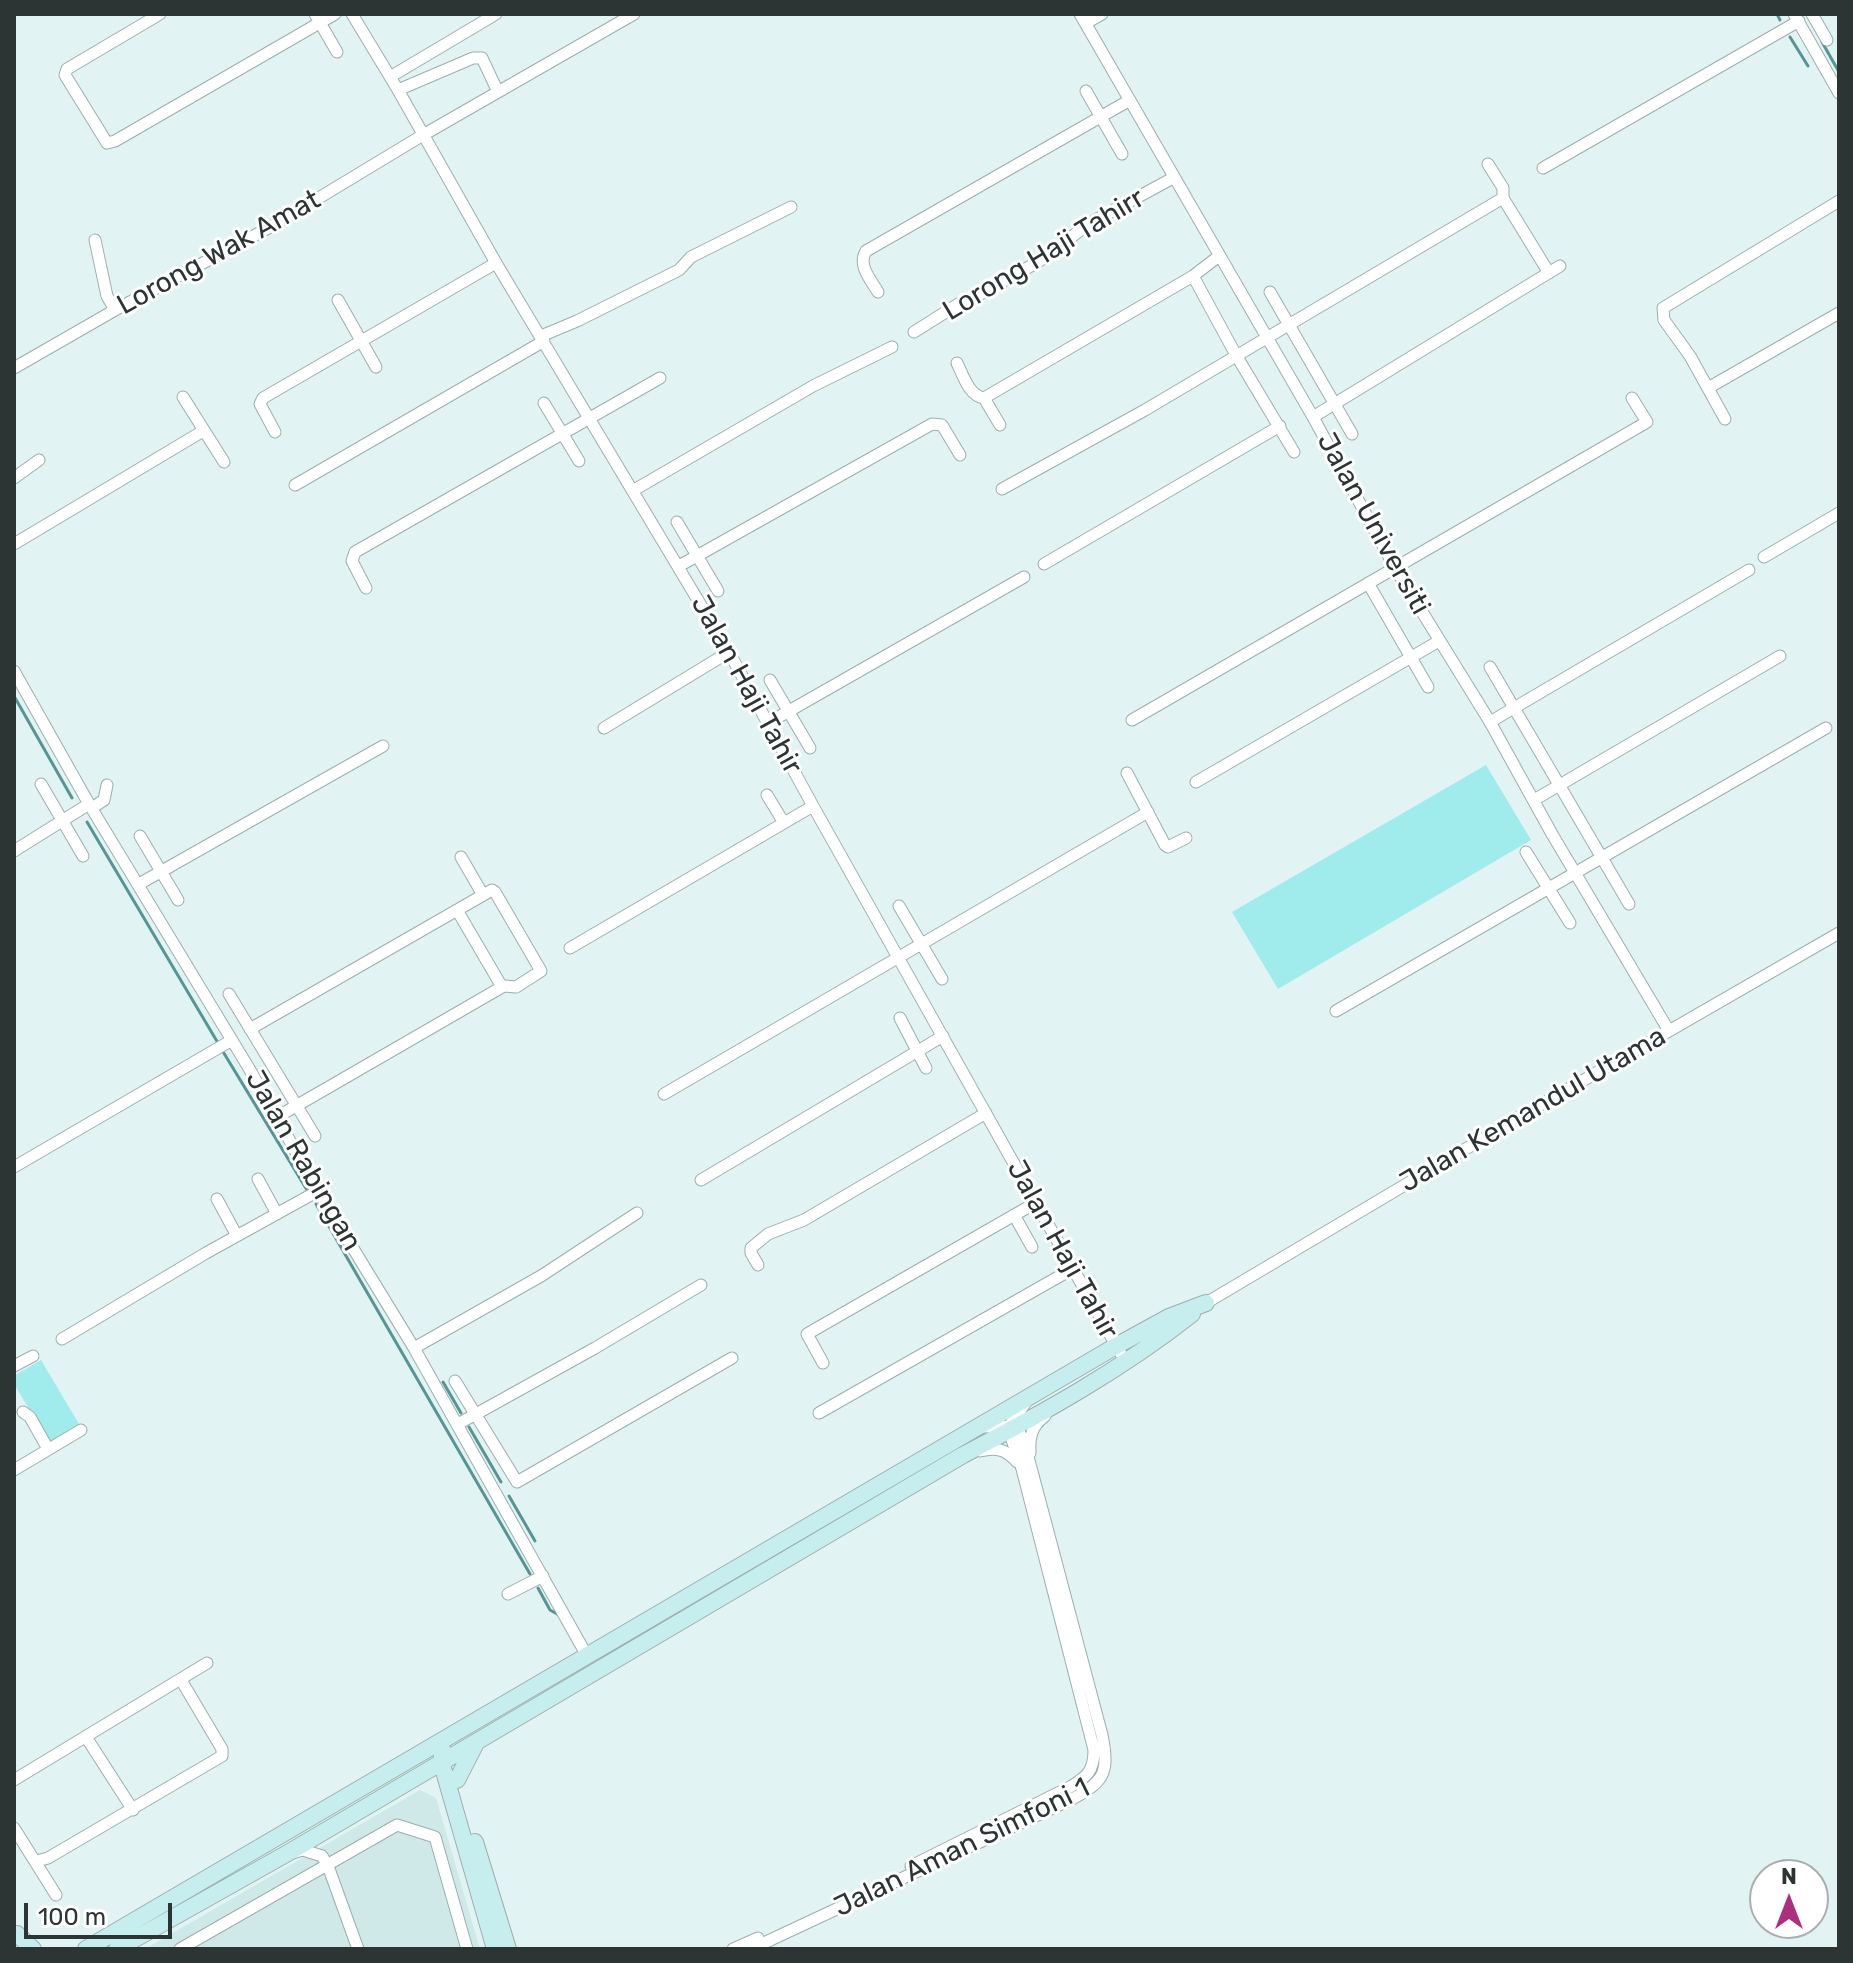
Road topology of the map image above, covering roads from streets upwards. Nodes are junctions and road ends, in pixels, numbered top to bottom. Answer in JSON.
{"nodes":[{"id":1,"x":160,"y":14,"type":"edge"},
{"id":2,"x":335,"y":14,"type":"edge"},
{"id":3,"x":352,"y":14,"type":"edge"},
{"id":4,"x":496,"y":14,"type":"edge"},
{"id":5,"x":634,"y":14,"type":"edge"},
{"id":6,"x":1102,"y":14,"type":"edge"},
{"id":7,"x":1812,"y":14,"type":"edge"},
{"id":8,"x":1797,"y":16,"type":"edge"},
{"id":9,"x":318,"y":18,"type":"edge"},
{"id":10,"x":1083,"y":19,"type":"edge"},
{"id":11,"x":1827,"y":40,"type":"dead end"},
{"id":12,"x":337,"y":52,"type":"dead end"},
{"id":13,"x":390,"y":77,"type":"junction"},
{"id":14,"x":398,"y":90,"type":"junction"},
{"id":15,"x":1838,"y":90,"type":"edge"},
{"id":16,"x":1086,"y":91,"type":"dead end"},
{"id":17,"x":498,"y":92,"type":"junction"},
{"id":18,"x":1130,"y":100,"type":"junction"},
{"id":19,"x":1102,"y":118,"type":"junction"},
{"id":20,"x":423,"y":135,"type":"junction"},
{"id":21,"x":1122,"y":154,"type":"dead end"},
{"id":22,"x":1488,"y":164,"type":"dead end"},
{"id":23,"x":1543,"y":168,"type":"dead end"},
{"id":24,"x":1173,"y":178,"type":"junction"},
{"id":25,"x":1504,"y":196,"type":"junction"},
{"id":26,"x":1839,"y":201,"type":"edge"},
{"id":27,"x":791,"y":207,"type":"dead end"},
{"id":28,"x":95,"y":240,"type":"dead end"},
{"id":29,"x":1219,"y":256,"type":"junction"},
{"id":30,"x":496,"y":263,"type":"junction"},
{"id":31,"x":1560,"y":266,"type":"dead end"},
{"id":32,"x":1549,"y":273,"type":"junction"},
{"id":33,"x":1193,"y":276,"type":"junction"},
{"id":34,"x":878,"y":292,"type":"dead end"},
{"id":35,"x":1270,"y":292,"type":"dead end"},
{"id":36,"x":338,"y":300,"type":"dead end"},
{"id":37,"x":115,"y":310,"type":"junction"},
{"id":38,"x":1839,"y":313,"type":"edge"},
{"id":39,"x":1288,"y":325,"type":"junction"},
{"id":40,"x":914,"y":332,"type":"dead end"},
{"id":41,"x":543,"y":338,"type":"junction"},
{"id":42,"x":1266,"y":338,"type":"junction"},
{"id":43,"x":363,"y":342,"type":"junction"},
{"id":44,"x":892,"y":347,"type":"dead end"},
{"id":45,"x":1236,"y":355,"type":"junction"},
{"id":46,"x":957,"y":363,"type":"dead end"},
{"id":47,"x":376,"y":367,"type":"dead end"},
{"id":48,"x":14,"y":368,"type":"edge"},
{"id":49,"x":660,"y":378,"type":"dead end"},
{"id":50,"x":1708,"y":388,"type":"junction"},
{"id":51,"x":183,"y":397,"type":"dead end"},
{"id":52,"x":984,"y":398,"type":"junction"},
{"id":53,"x":1632,"y":398,"type":"dead end"},
{"id":54,"x":1334,"y":402,"type":"junction"},
{"id":55,"x":544,"y":403,"type":"dead end"},
{"id":56,"x":1313,"y":417,"type":"junction"},
{"id":57,"x":590,"y":419,"type":"junction"},
{"id":58,"x":1725,"y":419,"type":"dead end"},
{"id":59,"x":1000,"y":425,"type":"dead end"},
{"id":60,"x":1280,"y":426,"type":"junction"},
{"id":61,"x":203,"y":431,"type":"junction"},
{"id":62,"x":275,"y":432,"type":"dead end"},
{"id":63,"x":1352,"y":434,"type":"dead end"},
{"id":64,"x":563,"y":435,"type":"junction"},
{"id":65,"x":1294,"y":452,"type":"dead end"},
{"id":66,"x":960,"y":455,"type":"dead end"},
{"id":67,"x":39,"y":460,"type":"dead end"},
{"id":68,"x":579,"y":461,"type":"dead end"},
{"id":69,"x":224,"y":462,"type":"dead end"},
{"id":70,"x":14,"y":478,"type":"edge"},
{"id":71,"x":295,"y":485,"type":"dead end"},
{"id":72,"x":1002,"y":489,"type":"dead end"},
{"id":73,"x":634,"y":490,"type":"junction"},
{"id":74,"x":1839,"y":513,"type":"edge"},
{"id":75,"x":677,"y":522,"type":"dead end"},
{"id":76,"x":14,"y":544,"type":"edge"},
{"id":77,"x":698,"y":555,"type":"junction"},
{"id":78,"x":1764,"y":557,"type":"dead end"},
{"id":79,"x":1044,"y":564,"type":"dead end"},
{"id":80,"x":679,"y":566,"type":"junction"},
{"id":81,"x":1395,"y":568,"type":"junction"},
{"id":82,"x":1749,"y":570,"type":"dead end"},
{"id":83,"x":1024,"y":577,"type":"dead end"},
{"id":84,"x":1368,"y":583,"type":"junction"},
{"id":85,"x":366,"y":588,"type":"dead end"},
{"id":86,"x":718,"y":591,"type":"dead end"},
{"id":87,"x":1439,"y":641,"type":"junction"},
{"id":88,"x":729,"y":652,"type":"junction"},
{"id":89,"x":1780,"y":656,"type":"dead end"},
{"id":90,"x":1411,"y":657,"type":"junction"},
{"id":91,"x":1490,"y":667,"type":"dead end"},
{"id":92,"x":14,"y":671,"type":"edge"},
{"id":93,"x":770,"y":680,"type":"dead end"},
{"id":94,"x":1428,"y":687,"type":"dead end"},
{"id":95,"x":1514,"y":708,"type":"junction"},
{"id":96,"x":788,"y":711,"type":"junction"},
{"id":97,"x":1132,"y":720,"type":"dead end"},
{"id":98,"x":1490,"y":722,"type":"junction"},
{"id":99,"x":768,"y":723,"type":"junction"},
{"id":100,"x":604,"y":728,"type":"dead end"},
{"id":101,"x":1826,"y":728,"type":"dead end"},
{"id":102,"x":383,"y":746,"type":"dead end"},
{"id":103,"x":810,"y":748,"type":"dead end"},
{"id":104,"x":1127,"y":773,"type":"dead end"},
{"id":105,"x":1196,"y":782,"type":"dead end"},
{"id":106,"x":41,"y":784,"type":"dead end"},
{"id":107,"x":107,"y":785,"type":"dead end"},
{"id":108,"x":1559,"y":785,"type":"junction"},
{"id":109,"x":767,"y":795,"type":"dead end"},
{"id":110,"x":1534,"y":800,"type":"junction"},
{"id":111,"x":91,"y":806,"type":"junction"},
{"id":112,"x":813,"y":806,"type":"junction"},
{"id":113,"x":1148,"y":812,"type":"junction"},
{"id":114,"x":62,"y":822,"type":"junction"},
{"id":115,"x":784,"y":823,"type":"junction"},
{"id":116,"x":140,"y":836,"type":"dead end"},
{"id":117,"x":1186,"y":838,"type":"dead end"},
{"id":118,"x":14,"y":851,"type":"edge"},
{"id":119,"x":1526,"y":852,"type":"dead end"},
{"id":120,"x":83,"y":856,"type":"dead end"},
{"id":121,"x":461,"y":857,"type":"dead end"},
{"id":122,"x":1602,"y":857,"type":"junction"},
{"id":123,"x":161,"y":871,"type":"junction"},
{"id":124,"x":1575,"y":873,"type":"junction"},
{"id":125,"x":139,"y":884,"type":"junction"},
{"id":126,"x":1548,"y":888,"type":"junction"},
{"id":127,"x":483,"y":895,"type":"junction"},
{"id":128,"x":178,"y":900,"type":"dead end"},
{"id":129,"x":1629,"y":904,"type":"dead end"},
{"id":130,"x":899,"y":906,"type":"dead end"},
{"id":131,"x":457,"y":910,"type":"junction"},
{"id":132,"x":1570,"y":923,"type":"dead end"},
{"id":133,"x":1839,"y":933,"type":"edge"},
{"id":134,"x":921,"y":944,"type":"junction"},
{"id":135,"x":570,"y":948,"type":"dead end"},
{"id":136,"x":898,"y":958,"type":"junction"},
{"id":137,"x":942,"y":979,"type":"dead end"},
{"id":138,"x":504,"y":986,"type":"junction"},
{"id":139,"x":229,"y":994,"type":"dead end"},
{"id":140,"x":1336,"y":1011,"type":"dead end"},
{"id":141,"x":900,"y":1018,"type":"dead end"},
{"id":142,"x":250,"y":1029,"type":"junction"},
{"id":143,"x":1669,"y":1031,"type":"junction"},
{"id":144,"x":943,"y":1036,"type":"junction"},
{"id":145,"x":223,"y":1045,"type":"junction"},
{"id":146,"x":917,"y":1051,"type":"junction"},
{"id":147,"x":926,"y":1068,"type":"dead end"},
{"id":148,"x":664,"y":1094,"type":"dead end"},
{"id":149,"x":295,"y":1105,"type":"junction"},
{"id":150,"x":986,"y":1113,"type":"junction"},
{"id":151,"x":277,"y":1117,"type":"junction"},
{"id":152,"x":315,"y":1136,"type":"dead end"},
{"id":153,"x":14,"y":1167,"type":"edge"},
{"id":154,"x":258,"y":1179,"type":"dead end"},
{"id":155,"x":701,"y":1180,"type":"dead end"},
{"id":156,"x":318,"y":1191,"type":"junction"},
{"id":157,"x":217,"y":1199,"type":"dead end"},
{"id":158,"x":1037,"y":1202,"type":"junction"},
{"id":159,"x":637,"y":1213,"type":"dead end"},
{"id":160,"x":277,"y":1214,"type":"junction"},
{"id":161,"x":1014,"y":1215,"type":"junction"},
{"id":162,"x":237,"y":1236,"type":"junction"},
{"id":163,"x":1032,"y":1247,"type":"dead end"},
{"id":164,"x":758,"y":1265,"type":"dead end"},
{"id":165,"x":1074,"y":1268,"type":"junction"},
{"id":166,"x":701,"y":1285,"type":"dead end"},
{"id":167,"x":1206,"y":1303,"type":"junction"},
{"id":168,"x":62,"y":1339,"type":"dead end"},
{"id":169,"x":1116,"y":1346,"type":"junction"},
{"id":170,"x":414,"y":1348,"type":"junction"},
{"id":171,"x":33,"y":1356,"type":"dead end"},
{"id":172,"x":732,"y":1358,"type":"dead end"},
{"id":173,"x":823,"y":1363,"type":"dead end"},
{"id":174,"x":1126,"y":1363,"type":"junction"},
{"id":175,"x":14,"y":1366,"type":"edge"},
{"id":176,"x":455,"y":1381,"type":"dead end"},
{"id":177,"x":1033,"y":1394,"type":"junction"},
{"id":178,"x":1058,"y":1405,"type":"junction"},
{"id":179,"x":23,"y":1412,"type":"dead end"},
{"id":180,"x":819,"y":1413,"type":"dead end"},
{"id":181,"x":475,"y":1415,"type":"junction"},
{"id":182,"x":458,"y":1424,"type":"junction"},
{"id":183,"x":1012,"y":1427,"type":"junction"},
{"id":184,"x":975,"y":1428,"type":"junction"},
{"id":185,"x":81,"y":1430,"type":"dead end"},
{"id":186,"x":48,"y":1449,"type":"junction"},
{"id":187,"x":963,"y":1455,"type":"junction"},
{"id":188,"x":1026,"y":1466,"type":"junction"},
{"id":189,"x":14,"y":1470,"type":"edge"},
{"id":190,"x":543,"y":1576,"type":"junction"},
{"id":191,"x":508,"y":1594,"type":"dead end"},
{"id":192,"x":586,"y":1654,"type":"junction"},
{"id":193,"x":207,"y":1663,"type":"dead end"},
{"id":194,"x":181,"y":1680,"type":"junction"},
{"id":195,"x":461,"y":1727,"type":"junction"},
{"id":196,"x":86,"y":1737,"type":"junction"},
{"id":197,"x":479,"y":1738,"type":"junction"},
{"id":198,"x":442,"y":1757,"type":"junction"},
{"id":199,"x":404,"y":1760,"type":"junction"},
{"id":200,"x":14,"y":1780,"type":"edge"},
{"id":201,"x":403,"y":1782,"type":"junction"},
{"id":202,"x":453,"y":1782,"type":"junction"},
{"id":203,"x":133,"y":1810,"type":"junction"},
{"id":204,"x":14,"y":1828,"type":"edge"},
{"id":205,"x":286,"y":1854,"type":"junction"},
{"id":206,"x":37,"y":1861,"type":"junction"},
{"id":207,"x":328,"y":1866,"type":"junction"},
{"id":208,"x":56,"y":1895,"type":"dead end"},
{"id":209,"x":15,"y":1932,"type":"edge"},
{"id":210,"x":200,"y":1944,"type":"edge"},
{"id":211,"x":26,"y":1949,"type":"edge"},
{"id":212,"x":33,"y":1949,"type":"edge"},
{"id":213,"x":86,"y":1949,"type":"edge"},
{"id":214,"x":117,"y":1949,"type":"edge"},
{"id":215,"x":180,"y":1949,"type":"edge"},
{"id":216,"x":358,"y":1949,"type":"edge"},
{"id":217,"x":467,"y":1949,"type":"edge"},
{"id":218,"x":495,"y":1949,"type":"edge"},
{"id":219,"x":508,"y":1949,"type":"edge"},
{"id":220,"x":733,"y":1949,"type":"edge"},
{"id":221,"x":751,"y":1949,"type":"edge"}],
"edges":[{"from":1,"to":9,"type":"street"},
{"from":2,"to":9,"type":"street"},
{"from":3,"to":13,"type":"street","name":"Jalan Haji Tahir"},
{"from":4,"to":13,"type":"street"},
{"from":5,"to":17,"type":"street","name":"Lorong Wak Amat"},
{"from":6,"to":10,"type":"street"},
{"from":7,"to":11,"type":"street"},
{"from":8,"to":15,"type":"street"},
{"from":8,"to":23,"type":"street"},
{"from":9,"to":12,"type":"street"},
{"from":10,"to":18,"type":"street","name":"Jalan Universiti"},
{"from":13,"to":14,"type":"street","name":"Jalan Haji Tahir"},
{"from":14,"to":17,"type":"street"},
{"from":14,"to":20,"type":"street","name":"Jalan Haji Tahir"},
{"from":16,"to":19,"type":"street"},
{"from":17,"to":20,"type":"street","name":"Lorong Wak Amat"},
{"from":18,"to":19,"type":"street"},
{"from":18,"to":24,"type":"street","name":"Jalan Universiti"},
{"from":19,"to":21,"type":"street"},
{"from":19,"to":34,"type":"street"},
{"from":20,"to":30,"type":"street","name":"Jalan Haji Tahir"},
{"from":20,"to":37,"type":"street","name":"Lorong Wak Amat"},
{"from":22,"to":25,"type":"street"},
{"from":24,"to":29,"type":"street","name":"Jalan Universiti"},
{"from":24,"to":40,"type":"street","name":"Lorong Haji Tahirr"},
{"from":25,"to":32,"type":"street"},
{"from":25,"to":39,"type":"street"},
{"from":26,"to":50,"type":"street"},
{"from":27,"to":41,"type":"street"},
{"from":28,"to":37,"type":"street"},
{"from":29,"to":33,"type":"street"},
{"from":29,"to":42,"type":"street","name":"Jalan Universiti"},
{"from":30,"to":41,"type":"street","name":"Jalan Haji Tahir"},
{"from":30,"to":43,"type":"street"},
{"from":31,"to":32,"type":"street"},
{"from":32,"to":54,"type":"street"},
{"from":33,"to":45,"type":"street"},
{"from":33,"to":52,"type":"street"},
{"from":35,"to":39,"type":"street"},
{"from":36,"to":43,"type":"street"},
{"from":37,"to":48,"type":"street","name":"Lorong Wak Amat"},
{"from":38,"to":50,"type":"street"},
{"from":39,"to":42,"type":"street"},
{"from":39,"to":54,"type":"street"},
{"from":41,"to":57,"type":"street","name":"Jalan Haji Tahir"},
{"from":41,"to":71,"type":"street"},
{"from":42,"to":45,"type":"street"},
{"from":42,"to":56,"type":"street","name":"Jalan Universiti"},
{"from":43,"to":47,"type":"street"},
{"from":43,"to":62,"type":"street"},
{"from":44,"to":73,"type":"street"},
{"from":45,"to":60,"type":"street"},
{"from":45,"to":72,"type":"street"},
{"from":46,"to":52,"type":"street"},
{"from":49,"to":57,"type":"street"},
{"from":50,"to":58,"type":"street"},
{"from":51,"to":61,"type":"street"},
{"from":52,"to":59,"type":"street"},
{"from":53,"to":81,"type":"street"},
{"from":54,"to":56,"type":"street"},
{"from":54,"to":63,"type":"street"},
{"from":55,"to":64,"type":"street"},
{"from":56,"to":81,"type":"street","name":"Jalan Universiti"},
{"from":57,"to":64,"type":"street"},
{"from":57,"to":73,"type":"street","name":"Jalan Haji Tahir"},
{"from":60,"to":65,"type":"street"},
{"from":60,"to":79,"type":"street"},
{"from":61,"to":69,"type":"street"},
{"from":61,"to":76,"type":"street"},
{"from":64,"to":68,"type":"street"},
{"from":64,"to":85,"type":"street"},
{"from":66,"to":77,"type":"street"},
{"from":67,"to":70,"type":"street"},
{"from":73,"to":80,"type":"street","name":"Jalan Haji Tahir"},
{"from":74,"to":78,"type":"street"},
{"from":75,"to":77,"type":"street"},
{"from":77,"to":80,"type":"street"},
{"from":77,"to":86,"type":"street"},
{"from":80,"to":88,"type":"street","name":"Jalan Haji Tahir"},
{"from":81,"to":84,"type":"street"},
{"from":81,"to":87,"type":"street","name":"Jalan Universiti"},
{"from":82,"to":95,"type":"street"},
{"from":83,"to":96,"type":"street"},
{"from":84,"to":90,"type":"street"},
{"from":84,"to":97,"type":"street"},
{"from":87,"to":90,"type":"street"},
{"from":87,"to":98,"type":"street","name":"Jalan Universiti"},
{"from":88,"to":99,"type":"street","name":"Jalan Haji Tahir"},
{"from":88,"to":100,"type":"street"},
{"from":89,"to":108,"type":"street"},
{"from":90,"to":94,"type":"street"},
{"from":90,"to":105,"type":"street"},
{"from":91,"to":95,"type":"street"},
{"from":92,"to":111,"type":"street","name":"Jalan Rabingan"},
{"from":93,"to":96,"type":"street"},
{"from":95,"to":98,"type":"street"},
{"from":95,"to":108,"type":"street"},
{"from":96,"to":99,"type":"street"},
{"from":96,"to":103,"type":"street"},
{"from":98,"to":110,"type":"street","name":"Jalan Universiti"},
{"from":99,"to":112,"type":"street","name":"Jalan Haji Tahir"},
{"from":101,"to":122,"type":"street"},
{"from":102,"to":123,"type":"street"},
{"from":104,"to":113,"type":"street"},
{"from":106,"to":114,"type":"street"},
{"from":107,"to":111,"type":"street"},
{"from":108,"to":110,"type":"street"},
{"from":108,"to":122,"type":"street"},
{"from":109,"to":115,"type":"street"},
{"from":110,"to":124,"type":"street","name":"Jalan Universiti"},
{"from":111,"to":114,"type":"street"},
{"from":111,"to":125,"type":"street","name":"Jalan Rabingan"},
{"from":112,"to":115,"type":"street"},
{"from":112,"to":136,"type":"street","name":"Jalan Haji Tahir"},
{"from":113,"to":117,"type":"street"},
{"from":113,"to":134,"type":"street"},
{"from":114,"to":118,"type":"street"},
{"from":114,"to":120,"type":"street"},
{"from":115,"to":135,"type":"street"},
{"from":116,"to":123,"type":"street"},
{"from":119,"to":126,"type":"street"},
{"from":121,"to":127,"type":"street"},
{"from":122,"to":124,"type":"street"},
{"from":122,"to":129,"type":"street"},
{"from":123,"to":125,"type":"street"},
{"from":123,"to":128,"type":"street"},
{"from":124,"to":126,"type":"street"},
{"from":124,"to":143,"type":"street","name":"Jalan Universiti"},
{"from":125,"to":145,"type":"street","name":"Jalan Rabingan"},
{"from":126,"to":132,"type":"street"},
{"from":126,"to":140,"type":"street"},
{"from":127,"to":131,"type":"street"},
{"from":127,"to":138,"type":"street"},
{"from":130,"to":134,"type":"street"},
{"from":131,"to":138,"type":"street"},
{"from":131,"to":142,"type":"street"},
{"from":133,"to":143,"type":"street","name":"Jalan Kemandul Utama"},
{"from":134,"to":136,"type":"street"},
{"from":134,"to":137,"type":"street"},
{"from":136,"to":144,"type":"street","name":"Jalan Haji Tahir"},
{"from":136,"to":148,"type":"street"},
{"from":138,"to":149,"type":"street"},
{"from":139,"to":142,"type":"street"},
{"from":141,"to":146,"type":"street"},
{"from":142,"to":149,"type":"street"},
{"from":143,"to":167,"type":"street","name":"Jalan Kemandul Utama"},
{"from":144,"to":146,"type":"street"},
{"from":144,"to":150,"type":"street","name":"Jalan Haji Tahir"},
{"from":145,"to":151,"type":"street","name":"Jalan Rabingan"},
{"from":145,"to":153,"type":"street"},
{"from":146,"to":147,"type":"street"},
{"from":146,"to":155,"type":"street"},
{"from":149,"to":151,"type":"street"},
{"from":149,"to":152,"type":"street"},
{"from":150,"to":158,"type":"street","name":"Jalan Haji Tahir"},
{"from":150,"to":164,"type":"street"},
{"from":151,"to":156,"type":"street","name":"Jalan Rabingan"},
{"from":154,"to":160,"type":"street"},
{"from":156,"to":160,"type":"street"},
{"from":156,"to":170,"type":"street","name":"Jalan Rabingan"},
{"from":157,"to":162,"type":"street"},
{"from":158,"to":161,"type":"street"},
{"from":158,"to":165,"type":"street","name":"Jalan Haji Tahir"},
{"from":159,"to":170,"type":"street"},
{"from":160,"to":162,"type":"street"},
{"from":161,"to":163,"type":"street"},
{"from":161,"to":173,"type":"street"},
{"from":162,"to":168,"type":"street"},
{"from":165,"to":169,"type":"street","name":"Jalan Haji Tahir"},
{"from":165,"to":180,"type":"street"},
{"from":166,"to":181,"type":"street"},
{"from":167,"to":169,"type":"street"},
{"from":167,"to":174,"type":"street"},
{"from":169,"to":174,"type":"street","name":"Jalan Haji Tahir"},
{"from":169,"to":177,"type":"street"},
{"from":170,"to":182,"type":"street","name":"Jalan Rabingan"},
{"from":171,"to":175,"type":"street"},
{"from":172,"to":181,"type":"street"},
{"from":174,"to":178,"type":"street"},
{"from":176,"to":181,"type":"street"},
{"from":177,"to":183,"type":"street"},
{"from":177,"to":184,"type":"street"},
{"from":178,"to":183,"type":"street"},
{"from":178,"to":188,"type":"street"},
{"from":179,"to":186,"type":"street"},
{"from":181,"to":182,"type":"street"},
{"from":182,"to":190,"type":"street","name":"Jalan Rabingan"},
{"from":183,"to":184,"type":"street"},
{"from":183,"to":187,"type":"street"},
{"from":183,"to":188,"type":"street","name":"Jalan Aman Simfoni 1"},
{"from":184,"to":192,"type":"street"},
{"from":185,"to":186,"type":"street"},
{"from":186,"to":189,"type":"street"},
{"from":187,"to":188,"type":"street"},
{"from":187,"to":197,"type":"street"},
{"from":188,"to":220,"type":"street","name":"Jalan Aman Simfoni 1"},
{"from":188,"to":221,"type":"street","name":"Jalan Aman Simfoni 1"},
{"from":190,"to":191,"type":"street"},
{"from":190,"to":192,"type":"street","name":"Jalan Rabingan"},
{"from":192,"to":195,"type":"street"},
{"from":193,"to":194,"type":"street"},
{"from":194,"to":196,"type":"street"},
{"from":194,"to":203,"type":"street"},
{"from":195,"to":198,"type":"street"},
{"from":195,"to":199,"type":"street"},
{"from":196,"to":200,"type":"street"},
{"from":196,"to":203,"type":"street"},
{"from":197,"to":198,"type":"street"},
{"from":197,"to":202,"type":"street"},
{"from":198,"to":199,"type":"street"},
{"from":198,"to":201,"type":"street"},
{"from":198,"to":202,"type":"street"},
{"from":199,"to":213,"type":"street"},
{"from":201,"to":202,"type":"street"},
{"from":201,"to":205,"type":"street"},
{"from":202,"to":218,"type":"street"},
{"from":202,"to":219,"type":"street"},
{"from":203,"to":206,"type":"street"},
{"from":204,"to":206,"type":"street"},
{"from":205,"to":207,"type":"street"},
{"from":205,"to":214,"type":"street"},
{"from":206,"to":208,"type":"street"},
{"from":207,"to":210,"type":"street"},
{"from":207,"to":216,"type":"street"},
{"from":207,"to":217,"type":"street"},
{"from":209,"to":211,"type":"street"},
{"from":209,"to":212,"type":"street"},
{"from":210,"to":215,"type":"street"}]}
